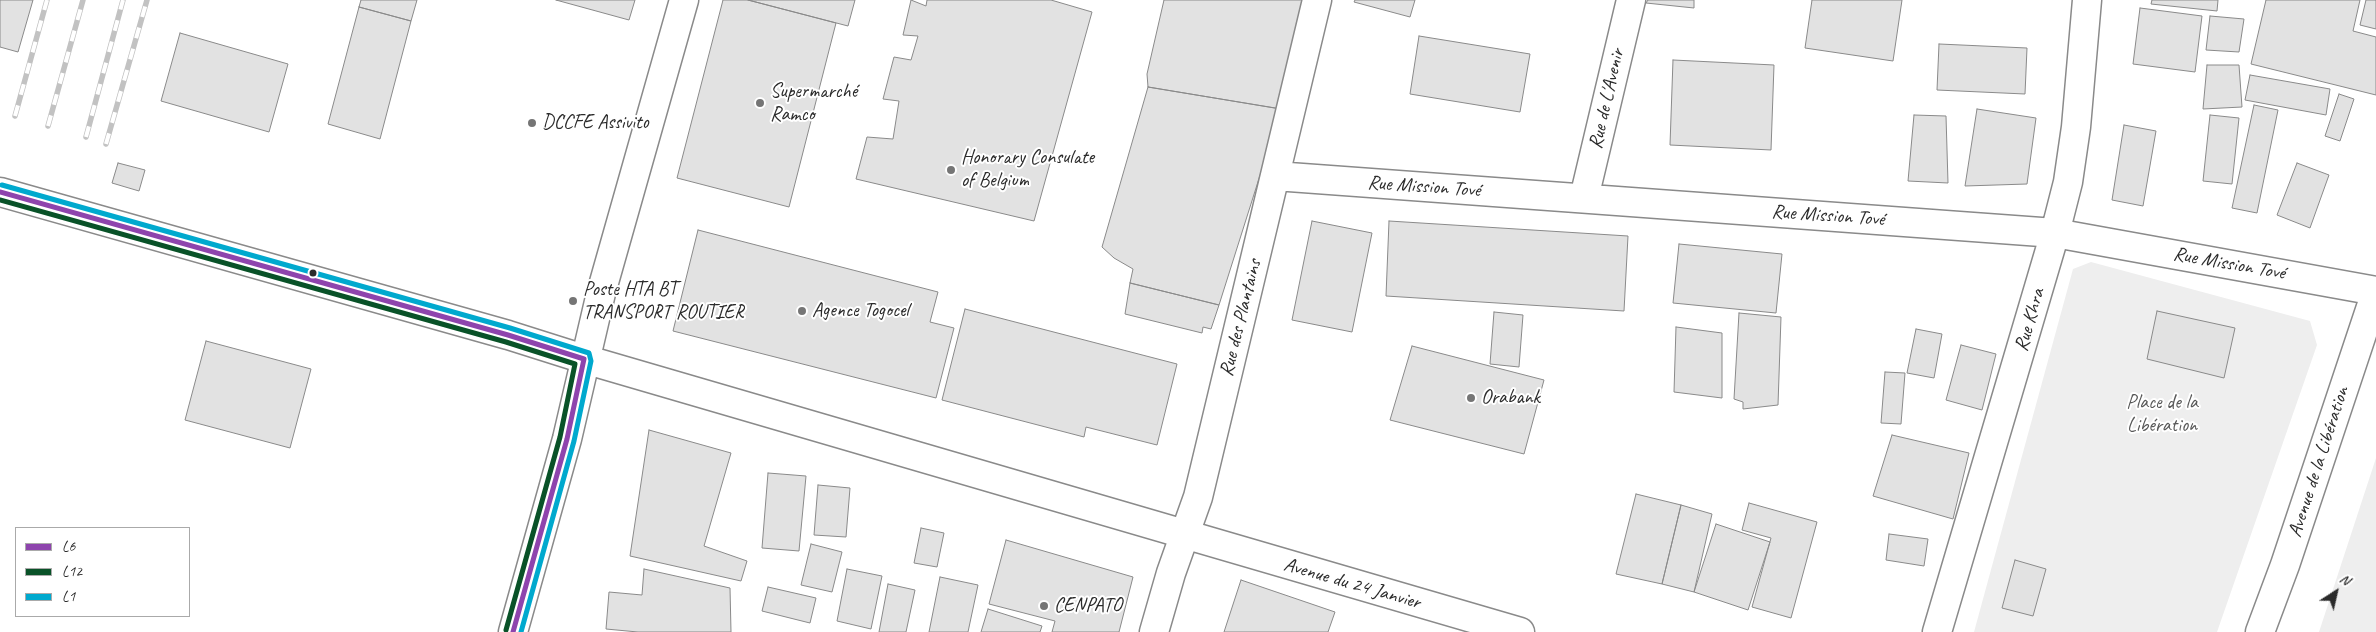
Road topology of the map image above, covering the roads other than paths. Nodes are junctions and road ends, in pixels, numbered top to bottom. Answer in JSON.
{"nodes":[{"id":1,"x":684,"y":0,"type":"edge"},
{"id":2,"x":1317,"y":0,"type":"edge"},
{"id":3,"x":1630,"y":0,"type":"edge"},
{"id":4,"x":2087,"y":0,"type":"edge"},
{"id":5,"x":1275,"y":176,"type":"junction"},
{"id":6,"x":0,"y":192,"type":"edge"},
{"id":7,"x":1584,"y":198,"type":"junction"},
{"id":8,"x":2055,"y":233,"type":"junction"},
{"id":9,"x":2376,"y":291,"type":"edge"},
{"id":10,"x":584,"y":359,"type":"junction"},
{"id":11,"x":1185,"y":534,"type":"junction"},
{"id":12,"x":514,"y":632,"type":"edge"},
{"id":13,"x":1154,"y":632,"type":"edge"},
{"id":14,"x":1520,"y":632,"type":"edge"},
{"id":15,"x":1937,"y":632,"type":"edge"},
{"id":16,"x":2260,"y":632,"type":"edge"}],
"edges":[{"from":1,"to":10,"type":"street"},
{"from":2,"to":5,"type":"street","name":"Rue des Plantains"},
{"from":3,"to":7,"type":"street","name":"Rue de L'Avenir"},
{"from":4,"to":8,"type":"street","name":"Rue Khra"},
{"from":5,"to":7,"type":"street","name":"Rue Mission Tové"},
{"from":5,"to":11,"type":"street","name":"Rue des Plantains"},
{"from":6,"to":10,"type":"street"},
{"from":7,"to":8,"type":"street","name":"Rue Mission Tové"},
{"from":8,"to":9,"type":"street","name":"Rue Mission Tové"},
{"from":8,"to":15,"type":"street","name":"Rue Khra"},
{"from":9,"to":16,"type":"street","name":"Avenue de la Libération"},
{"from":10,"to":11,"type":"street","name":"Avenue du 24 Janvier"},
{"from":10,"to":12,"type":"street"},
{"from":11,"to":13,"type":"street","name":"Rue des Plantains"},
{"from":11,"to":14,"type":"street","name":"Avenue du 24 Janvier"}]}
